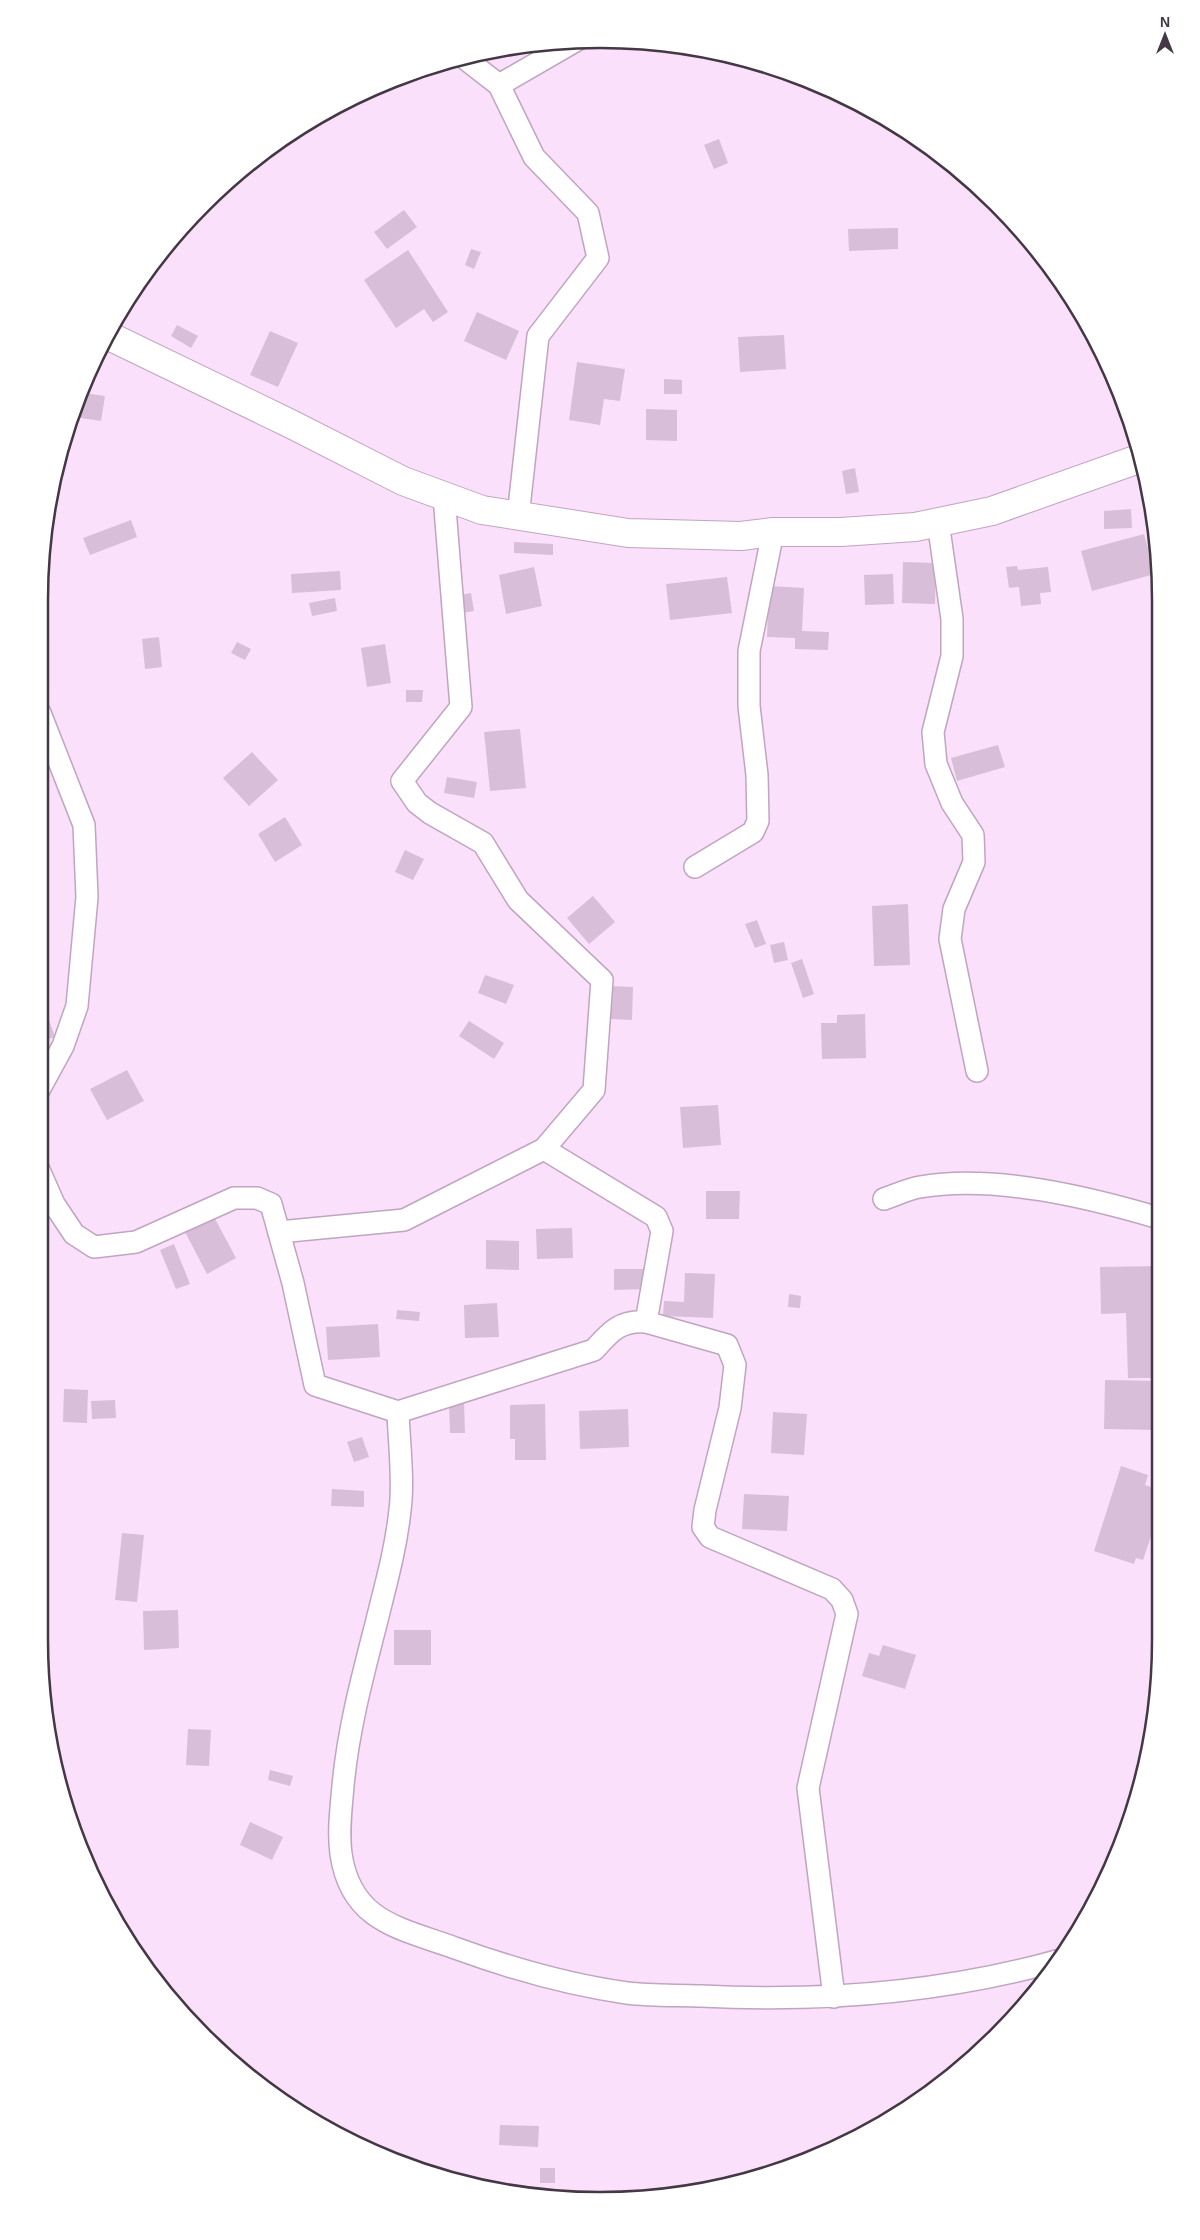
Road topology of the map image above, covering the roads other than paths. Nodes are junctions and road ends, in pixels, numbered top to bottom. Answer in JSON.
{"nodes":[{"id":1,"x":561,"y":49,"type":"edge"},
{"id":2,"x":471,"y":63,"type":"edge"},
{"id":3,"x":499,"y":85,"type":"junction"},
{"id":4,"x":114,"y":338,"type":"edge"},
{"id":5,"x":1135,"y":460,"type":"edge"},
{"id":6,"x":444,"y":496,"type":"junction"},
{"id":7,"x":518,"y":517,"type":"junction"},
{"id":8,"x":938,"y":522,"type":"junction"},
{"id":9,"x":774,"y":532,"type":"junction"},
{"id":10,"x":48,"y":733,"type":"edge"},
{"id":11,"x":695,"y":868,"type":"dead end"},
{"id":12,"x":977,"y":1071,"type":"dead end"},
{"id":13,"x":48,"y":1074,"type":"edge"},
{"id":14,"x":544,"y":1149,"type":"junction"},
{"id":15,"x":48,"y":1190,"type":"edge"},
{"id":16,"x":884,"y":1199,"type":"dead end"},
{"id":17,"x":1152,"y":1216,"type":"edge"},
{"id":18,"x":279,"y":1232,"type":"junction"},
{"id":19,"x":646,"y":1322,"type":"junction"},
{"id":20,"x":398,"y":1412,"type":"junction"},
{"id":21,"x":1047,"y":1963,"type":"edge"},
{"id":22,"x":834,"y":1997,"type":"junction"}],
"edges":[{"from":1,"to":3,"type":"street"},
{"from":2,"to":3,"type":"street"},
{"from":3,"to":7,"type":"street"},
{"from":4,"to":6,"type":"street"},
{"from":5,"to":8,"type":"street"},
{"from":6,"to":7,"type":"street"},
{"from":6,"to":14,"type":"street"},
{"from":7,"to":9,"type":"street"},
{"from":8,"to":9,"type":"street"},
{"from":8,"to":12,"type":"street"},
{"from":9,"to":11,"type":"street"},
{"from":10,"to":13,"type":"street"},
{"from":14,"to":18,"type":"street"},
{"from":14,"to":19,"type":"street"},
{"from":15,"to":18,"type":"street"},
{"from":16,"to":17,"type":"street"},
{"from":18,"to":20,"type":"street"},
{"from":19,"to":20,"type":"street"},
{"from":19,"to":22,"type":"street"},
{"from":20,"to":22,"type":"street"},
{"from":21,"to":22,"type":"street"}]}
